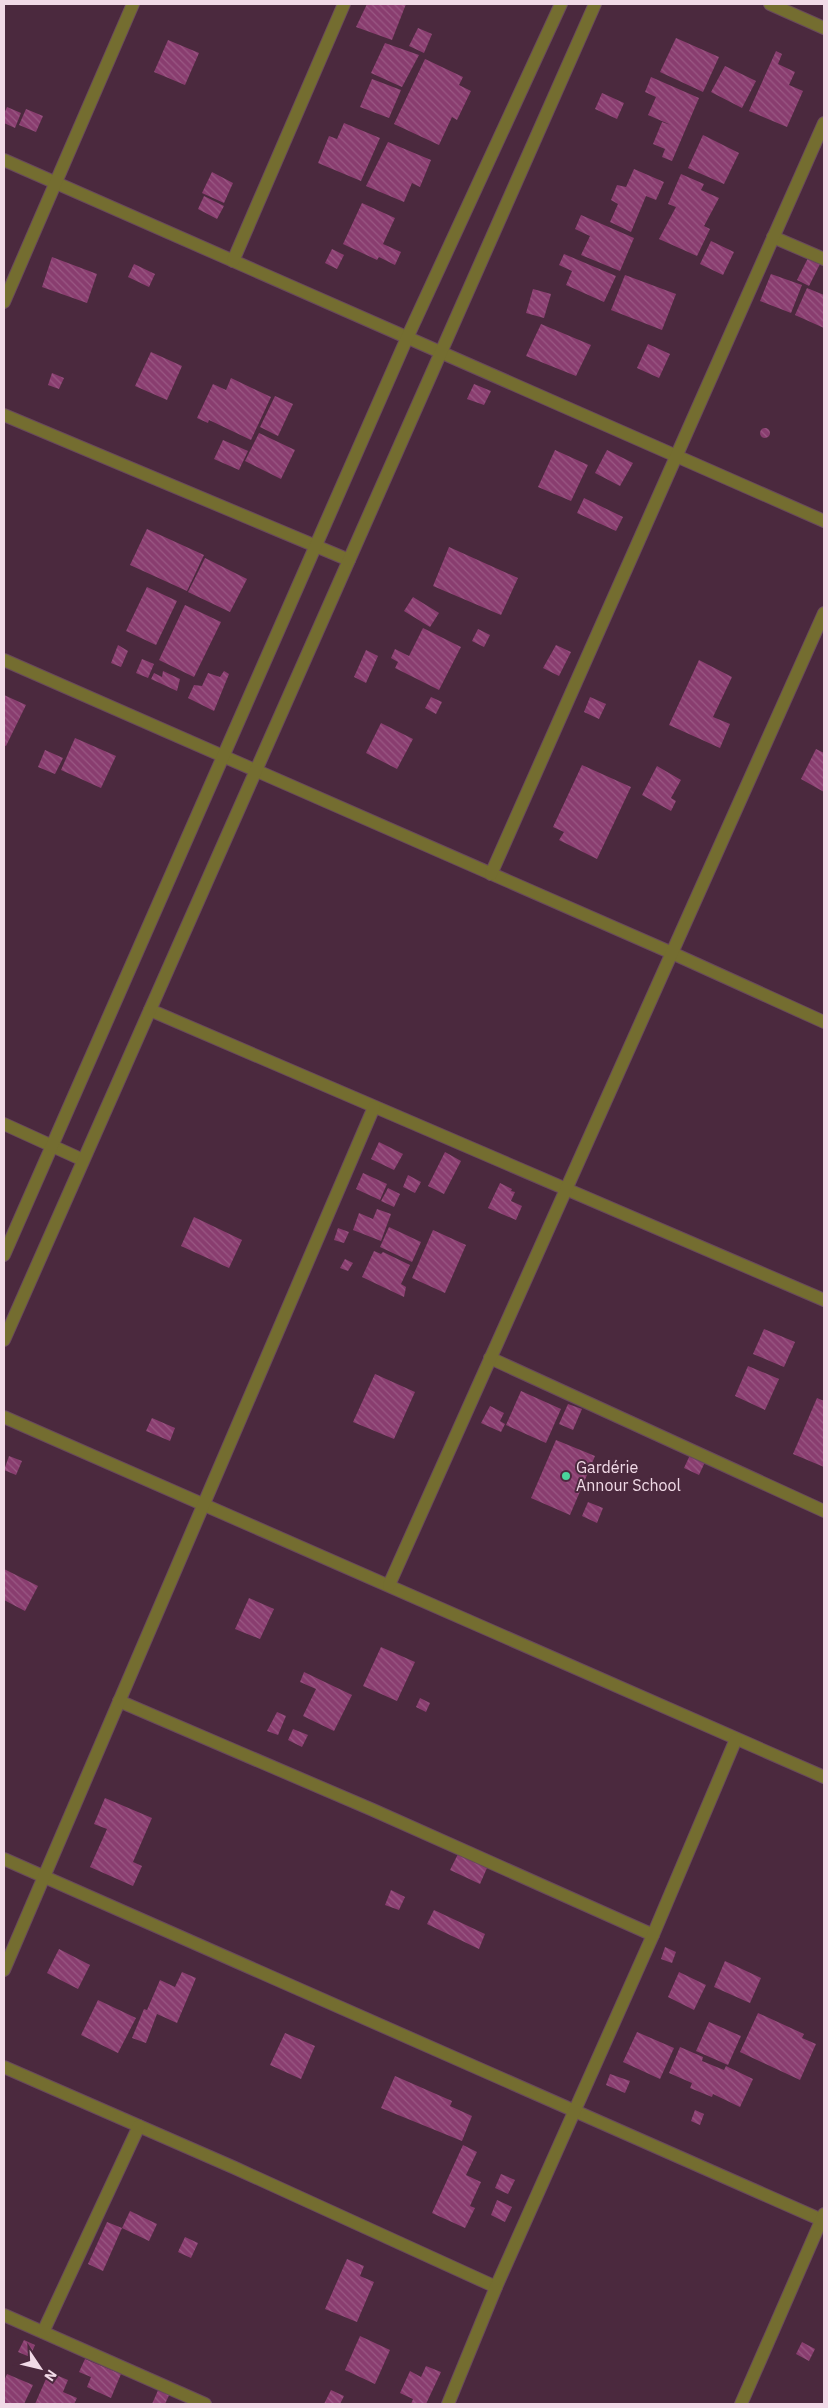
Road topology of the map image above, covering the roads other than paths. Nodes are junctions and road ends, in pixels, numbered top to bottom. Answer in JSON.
{"nodes":[{"id":1,"x":133,"y":4,"type":"edge"},
{"id":2,"x":344,"y":4,"type":"edge"},
{"id":3,"x":561,"y":4,"type":"edge"},
{"id":4,"x":595,"y":4,"type":"edge"},
{"id":5,"x":770,"y":4,"type":"edge"},
{"id":6,"x":824,"y":28,"type":"edge"},
{"id":7,"x":824,"y":122,"type":"edge"},
{"id":8,"x":4,"y":160,"type":"edge"},
{"id":9,"x":56,"y":183,"type":"junction"},
{"id":10,"x":774,"y":237,"type":"junction"},
{"id":11,"x":824,"y":259,"type":"edge"},
{"id":12,"x":233,"y":261,"type":"junction"},
{"id":13,"x":4,"y":302,"type":"edge"},
{"id":14,"x":407,"y":338,"type":"junction"},
{"id":15,"x":440,"y":353,"type":"junction"},
{"id":16,"x":4,"y":416,"type":"edge"},
{"id":17,"x":676,"y":456,"type":"junction"},
{"id":18,"x":824,"y":521,"type":"edge"},
{"id":19,"x":315,"y":546,"type":"junction"},
{"id":20,"x":349,"y":560,"type":"junction"},
{"id":21,"x":824,"y":613,"type":"edge"},
{"id":22,"x":4,"y":660,"type":"edge"},
{"id":23,"x":223,"y":756,"type":"junction"},
{"id":24,"x":255,"y":771,"type":"junction"},
{"id":25,"x":491,"y":874,"type":"junction"},
{"id":26,"x":672,"y":953,"type":"junction"},
{"id":27,"x":150,"y":1010,"type":"junction"},
{"id":28,"x":824,"y":1022,"type":"edge"},
{"id":29,"x":374,"y":1107,"type":"junction"},
{"id":30,"x":4,"y":1124,"type":"edge"},
{"id":31,"x":52,"y":1145,"type":"junction"},
{"id":32,"x":84,"y":1160,"type":"junction"},
{"id":33,"x":567,"y":1188,"type":"junction"},
{"id":34,"x":4,"y":1254,"type":"edge"},
{"id":35,"x":824,"y":1300,"type":"edge"},
{"id":36,"x":4,"y":1340,"type":"edge"},
{"id":37,"x":490,"y":1358,"type":"junction"},
{"id":38,"x":4,"y":1417,"type":"edge"},
{"id":39,"x":202,"y":1506,"type":"junction"},
{"id":40,"x":824,"y":1512,"type":"edge"},
{"id":41,"x":389,"y":1585,"type":"junction"},
{"id":42,"x":119,"y":1701,"type":"junction"},
{"id":43,"x":736,"y":1739,"type":"junction"},
{"id":44,"x":824,"y":1778,"type":"edge"},
{"id":45,"x":4,"y":1859,"type":"edge"},
{"id":46,"x":44,"y":1877,"type":"junction"},
{"id":47,"x":653,"y":1935,"type":"junction"},
{"id":48,"x":4,"y":1970,"type":"edge"},
{"id":49,"x":4,"y":2067,"type":"edge"},
{"id":50,"x":575,"y":2109,"type":"junction"},
{"id":51,"x":139,"y":2126,"type":"junction"},
{"id":52,"x":823,"y":2218,"type":"edge"},
{"id":53,"x":496,"y":2287,"type":"junction"},
{"id":54,"x":4,"y":2315,"type":"edge"},
{"id":55,"x":43,"y":2332,"type":"junction"},
{"id":56,"x":205,"y":2404,"type":"edge"},
{"id":57,"x":448,"y":2404,"type":"edge"},
{"id":58,"x":741,"y":2404,"type":"edge"}],
"edges":[{"from":1,"to":9,"type":"street"},
{"from":2,"to":12,"type":"street"},
{"from":3,"to":14,"type":"street"},
{"from":4,"to":15,"type":"street"},
{"from":5,"to":6,"type":"street"},
{"from":7,"to":10,"type":"street"},
{"from":8,"to":9,"type":"street"},
{"from":9,"to":12,"type":"street"},
{"from":9,"to":13,"type":"street"},
{"from":10,"to":11,"type":"street"},
{"from":10,"to":17,"type":"street"},
{"from":12,"to":14,"type":"street"},
{"from":14,"to":15,"type":"street"},
{"from":14,"to":19,"type":"street"},
{"from":15,"to":17,"type":"street"},
{"from":15,"to":20,"type":"street"},
{"from":16,"to":19,"type":"street"},
{"from":17,"to":18,"type":"street"},
{"from":17,"to":25,"type":"street"},
{"from":19,"to":20,"type":"street"},
{"from":19,"to":23,"type":"street"},
{"from":20,"to":24,"type":"street"},
{"from":21,"to":26,"type":"street"},
{"from":22,"to":23,"type":"street"},
{"from":23,"to":24,"type":"street"},
{"from":23,"to":31,"type":"street"},
{"from":24,"to":25,"type":"street"},
{"from":24,"to":27,"type":"street"},
{"from":25,"to":26,"type":"street"},
{"from":26,"to":28,"type":"street"},
{"from":26,"to":33,"type":"street"},
{"from":27,"to":29,"type":"street"},
{"from":27,"to":32,"type":"street"},
{"from":29,"to":33,"type":"street"},
{"from":29,"to":39,"type":"street"},
{"from":30,"to":31,"type":"street"},
{"from":31,"to":32,"type":"street"},
{"from":31,"to":34,"type":"street"},
{"from":32,"to":36,"type":"street"},
{"from":33,"to":35,"type":"street"},
{"from":33,"to":37,"type":"street"},
{"from":37,"to":40,"type":"street"},
{"from":37,"to":41,"type":"street"},
{"from":38,"to":39,"type":"street"},
{"from":39,"to":41,"type":"street"},
{"from":39,"to":42,"type":"street"},
{"from":41,"to":43,"type":"street"},
{"from":42,"to":46,"type":"street"},
{"from":42,"to":47,"type":"street"},
{"from":43,"to":44,"type":"street"},
{"from":43,"to":47,"type":"street"},
{"from":45,"to":46,"type":"street"},
{"from":46,"to":48,"type":"street"},
{"from":46,"to":50,"type":"street"},
{"from":47,"to":50,"type":"street"},
{"from":49,"to":51,"type":"street"},
{"from":50,"to":52,"type":"street"},
{"from":50,"to":53,"type":"street"},
{"from":51,"to":53,"type":"street"},
{"from":51,"to":55,"type":"street"},
{"from":52,"to":58,"type":"street"},
{"from":53,"to":57,"type":"street"},
{"from":54,"to":55,"type":"street"},
{"from":55,"to":56,"type":"street"}]}
